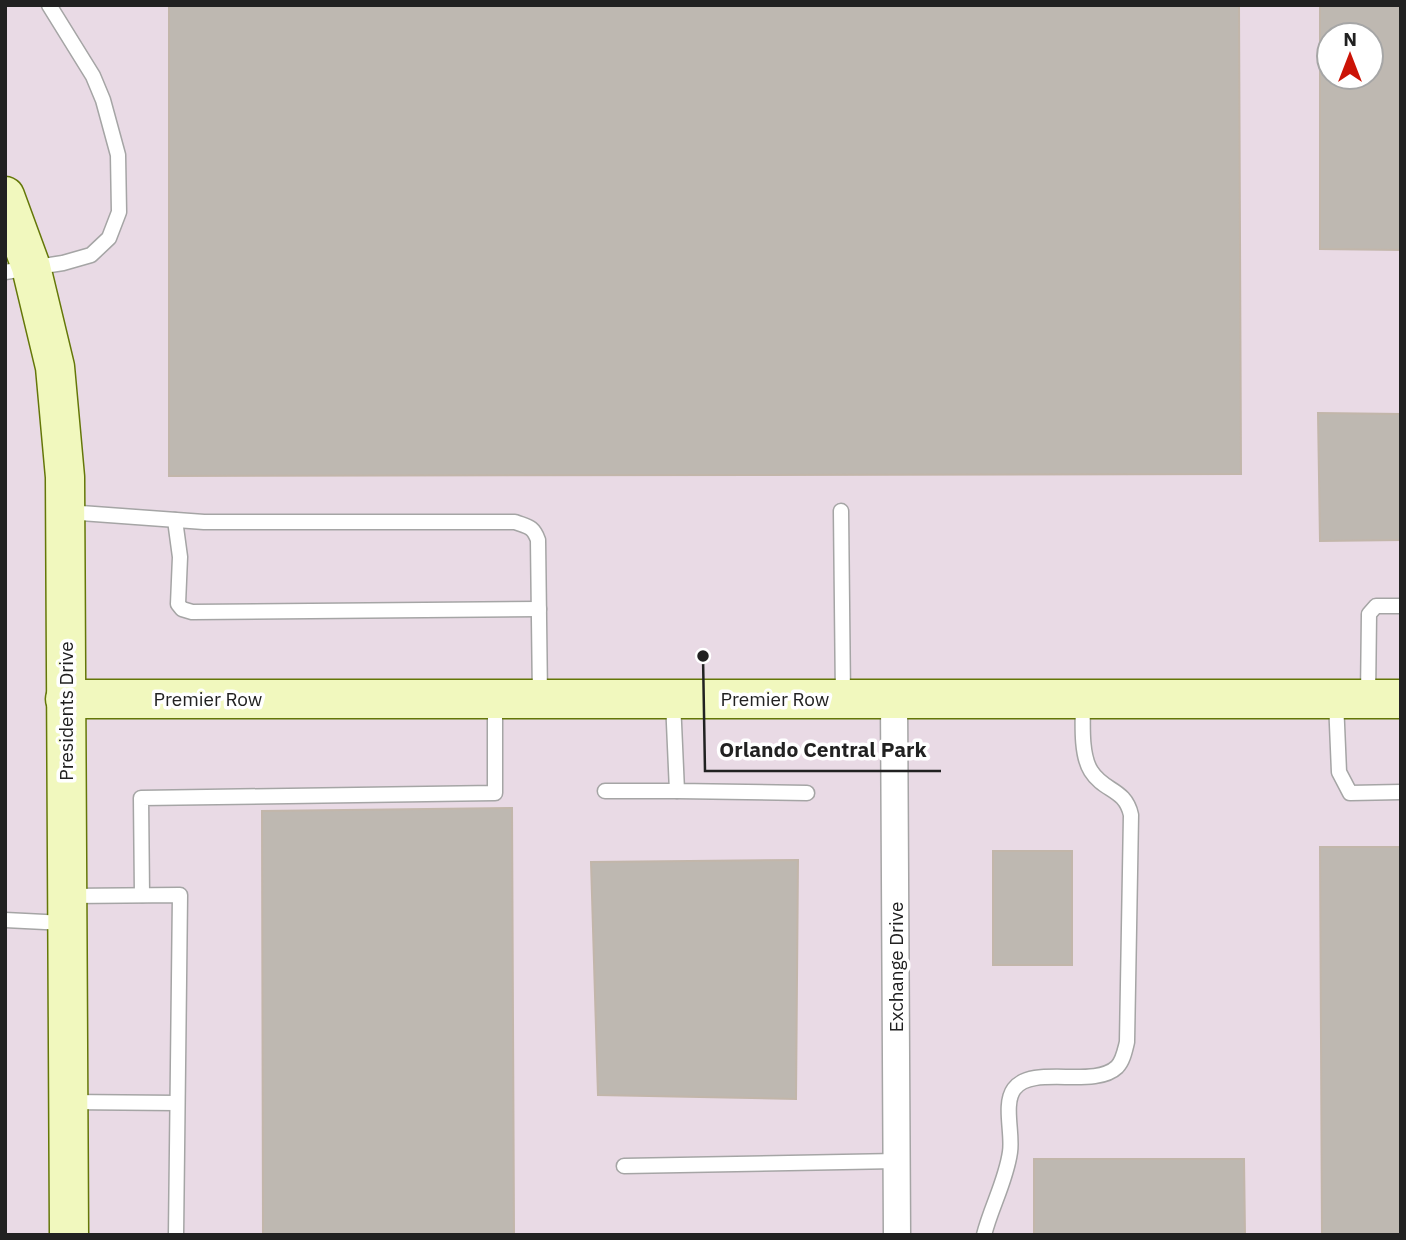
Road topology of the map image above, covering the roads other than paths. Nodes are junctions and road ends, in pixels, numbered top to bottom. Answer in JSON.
{"nodes":[{"id":1,"x":49,"y":5,"type":"edge"},
{"id":2,"x":5,"y":196,"type":"edge"},
{"id":3,"x":18,"y":270,"type":"edge"},
{"id":4,"x":841,"y":511,"type":"dead end"},
{"id":5,"x":65,"y":512,"type":"junction"},
{"id":6,"x":176,"y":520,"type":"junction"},
{"id":7,"x":1401,"y":606,"type":"edge"},
{"id":8,"x":539,"y":610,"type":"junction"},
{"id":9,"x":65,"y":699,"type":"junction"},
{"id":10,"x":495,"y":699,"type":"junction"},
{"id":11,"x":540,"y":699,"type":"junction"},
{"id":12,"x":673,"y":699,"type":"junction"},
{"id":13,"x":843,"y":699,"type":"junction"},
{"id":14,"x":894,"y":699,"type":"junction"},
{"id":15,"x":1083,"y":699,"type":"junction"},
{"id":16,"x":1368,"y":699,"type":"edge"},
{"id":17,"x":605,"y":791,"type":"dead end"},
{"id":18,"x":677,"y":791,"type":"junction"},
{"id":19,"x":1401,"y":792,"type":"edge"},
{"id":20,"x":807,"y":793,"type":"dead end"},
{"id":21,"x":142,"y":895,"type":"junction"},
{"id":22,"x":66,"y":909,"type":"junction"},
{"id":23,"x":5,"y":920,"type":"edge"},
{"id":24,"x":68,"y":1102,"type":"junction"},
{"id":25,"x":177,"y":1102,"type":"junction"},
{"id":26,"x":897,"y":1161,"type":"junction"},
{"id":27,"x":624,"y":1166,"type":"dead end"},
{"id":28,"x":69,"y":1235,"type":"edge"},
{"id":29,"x":176,"y":1235,"type":"edge"},
{"id":30,"x":897,"y":1235,"type":"edge"},
{"id":31,"x":984,"y":1235,"type":"edge"}],
"edges":[{"from":1,"to":3,"type":"lane"},
{"from":2,"to":3,"type":"street","name":"Presidents Drive"},
{"from":3,"to":5,"type":"street","name":"Presidents Drive"},
{"from":4,"to":13,"type":"lane"},
{"from":5,"to":6,"type":"lane"},
{"from":5,"to":9,"type":"street","name":"Presidents Drive"},
{"from":6,"to":8,"type":"lane"},
{"from":6,"to":8,"type":"lane"},
{"from":7,"to":16,"type":"lane"},
{"from":8,"to":11,"type":"lane"},
{"from":9,"to":10,"type":"street","name":"Premier Row"},
{"from":9,"to":22,"type":"street","name":"Presidents Drive"},
{"from":10,"to":11,"type":"street","name":"Premier Row"},
{"from":10,"to":21,"type":"lane"},
{"from":11,"to":12,"type":"street","name":"Premier Row"},
{"from":12,"to":13,"type":"street","name":"Premier Row"},
{"from":12,"to":18,"type":"lane"},
{"from":13,"to":14,"type":"street","name":"Premier Row"},
{"from":14,"to":15,"type":"street","name":"Premier Row"},
{"from":14,"to":26,"type":"street","name":"Exchange Drive"},
{"from":15,"to":16,"type":"street","name":"Premier Row"},
{"from":15,"to":31,"type":"lane"},
{"from":16,"to":19,"type":"lane"},
{"from":17,"to":18,"type":"lane"},
{"from":18,"to":20,"type":"lane"},
{"from":21,"to":22,"type":"lane"},
{"from":21,"to":25,"type":"lane"},
{"from":22,"to":23,"type":"lane"},
{"from":22,"to":24,"type":"street","name":"Presidents Drive"},
{"from":24,"to":25,"type":"lane"},
{"from":24,"to":28,"type":"street","name":"Presidents Drive"},
{"from":25,"to":29,"type":"lane"},
{"from":26,"to":27,"type":"lane"},
{"from":26,"to":30,"type":"street","name":"Exchange Drive"}]}
